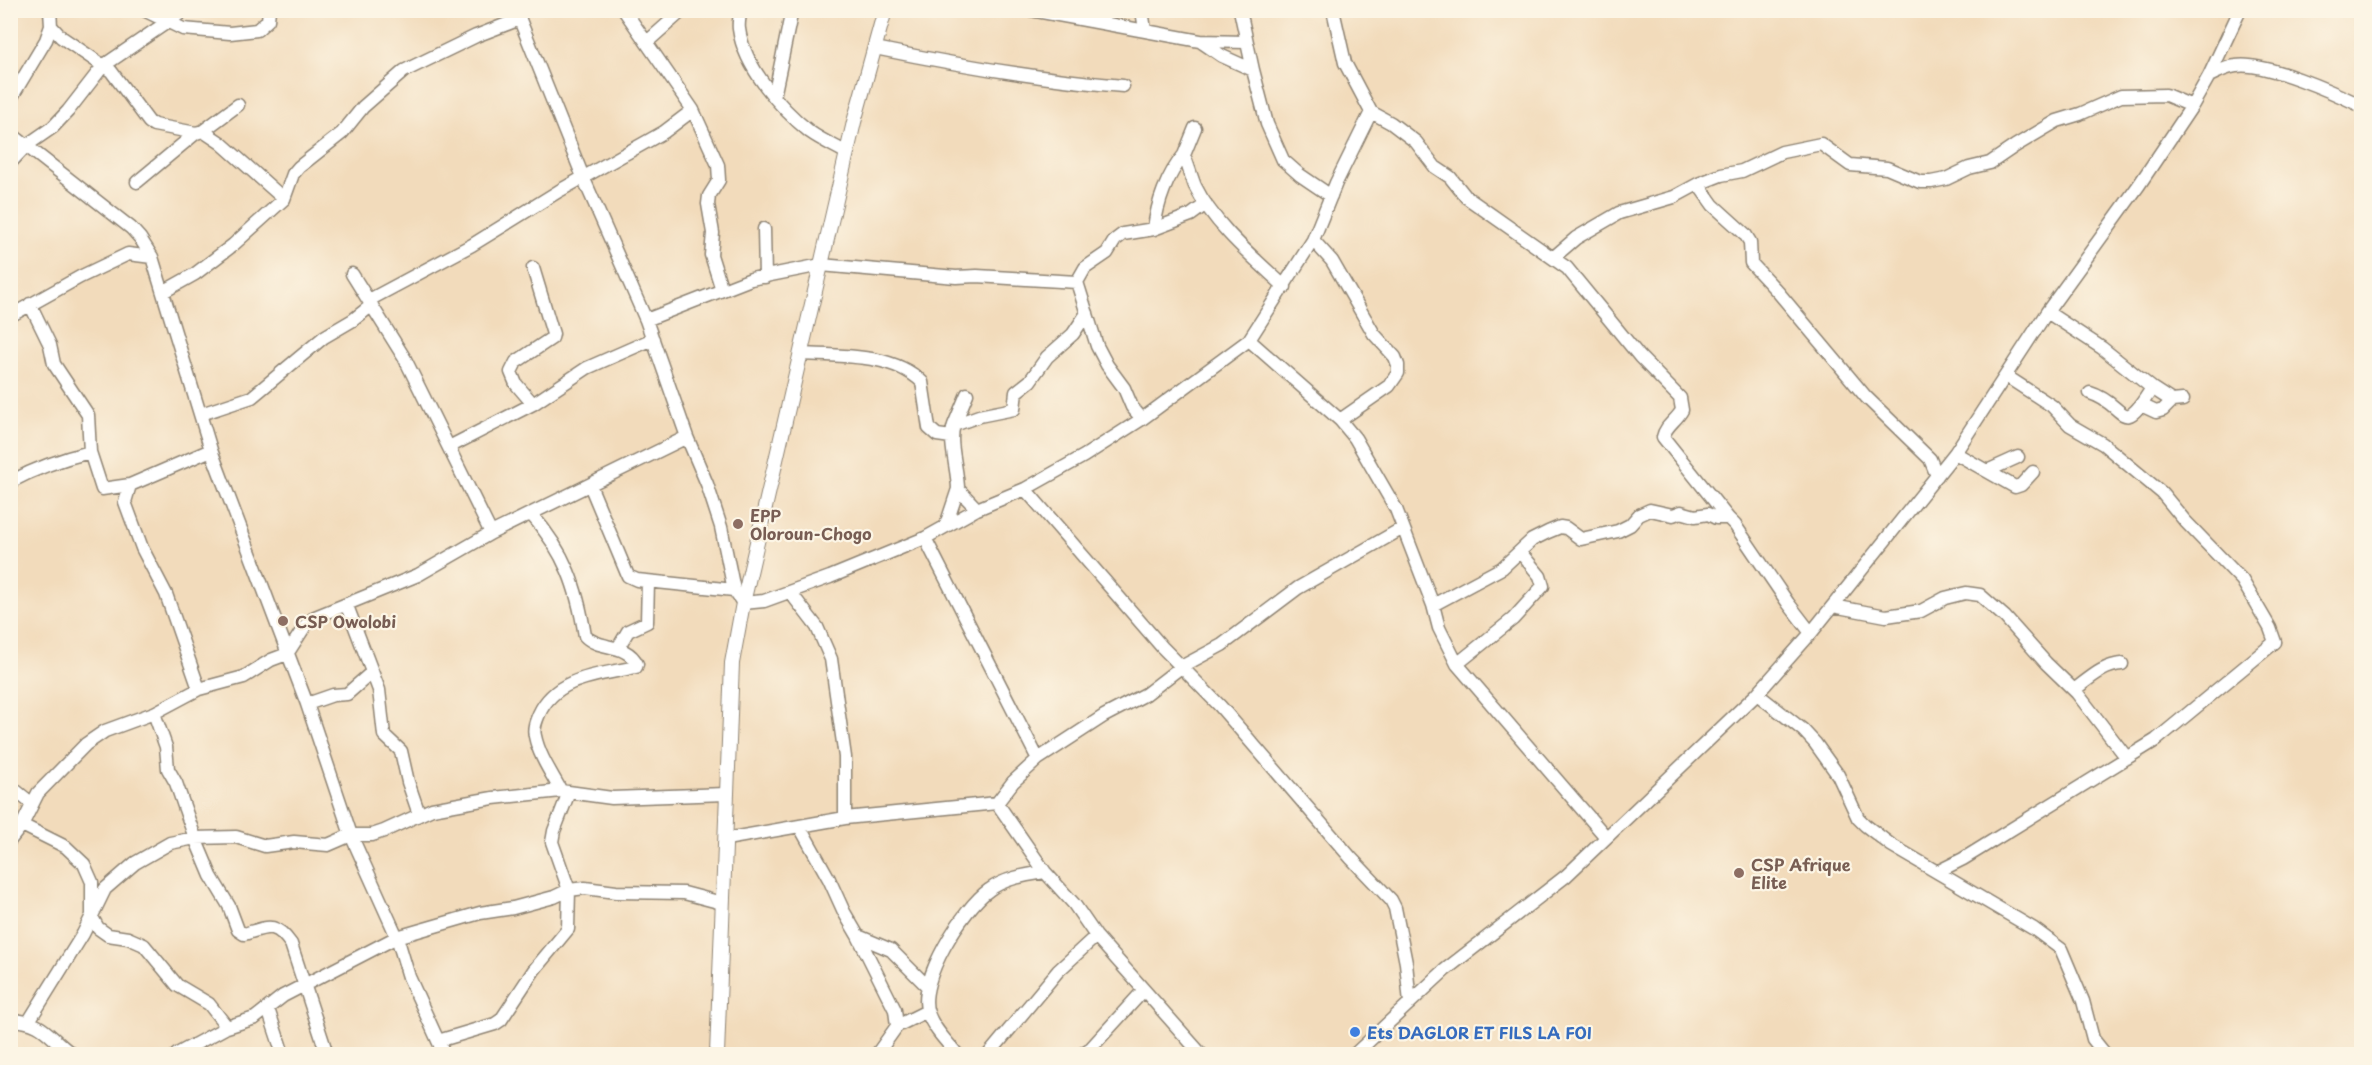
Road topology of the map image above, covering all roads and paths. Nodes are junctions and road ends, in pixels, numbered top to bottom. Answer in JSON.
{"nodes":[{"id":1,"x":50,"y":10,"type":"edge"},
{"id":2,"x":144,"y":10,"type":"edge"},
{"id":3,"x":184,"y":10,"type":"edge"},
{"id":4,"x":268,"y":10,"type":"edge"},
{"id":5,"x":624,"y":10,"type":"edge"},
{"id":6,"x":683,"y":10,"type":"edge"},
{"id":7,"x":740,"y":10,"type":"edge"},
{"id":8,"x":792,"y":10,"type":"edge"},
{"id":9,"x":885,"y":10,"type":"edge"},
{"id":10,"x":1031,"y":10,"type":"edge"},
{"id":11,"x":1142,"y":10,"type":"edge"},
{"id":12,"x":1240,"y":10,"type":"edge"},
{"id":13,"x":1333,"y":10,"type":"edge"},
{"id":14,"x":2240,"y":10,"type":"edge"},
{"id":15,"x":518,"y":15,"type":"edge"},
{"id":16,"x":168,"y":20,"type":"junction"},
{"id":17,"x":51,"y":26,"type":"junction"},
{"id":18,"x":1145,"y":30,"type":"junction"},
{"id":19,"x":1200,"y":41,"type":"junction"},
{"id":20,"x":647,"y":42,"type":"junction"},
{"id":21,"x":1246,"y":42,"type":"junction"},
{"id":22,"x":875,"y":48,"type":"junction"},
{"id":23,"x":103,"y":66,"type":"junction"},
{"id":24,"x":1253,"y":70,"type":"junction"},
{"id":25,"x":2209,"y":76,"type":"junction"},
{"id":26,"x":1123,"y":86,"type":"dead end"},
{"id":27,"x":774,"y":97,"type":"junction"},
{"id":28,"x":10,"y":100,"type":"edge"},
{"id":29,"x":238,"y":105,"type":"dead end"},
{"id":30,"x":2192,"y":106,"type":"junction"},
{"id":31,"x":2361,"y":106,"type":"edge"},
{"id":32,"x":693,"y":111,"type":"junction"},
{"id":33,"x":1371,"y":112,"type":"junction"},
{"id":34,"x":1195,"y":128,"type":"dead end"},
{"id":35,"x":200,"y":132,"type":"junction"},
{"id":36,"x":10,"y":133,"type":"edge"},
{"id":37,"x":27,"y":145,"type":"junction"},
{"id":38,"x":847,"y":153,"type":"junction"},
{"id":39,"x":1184,"y":155,"type":"junction"},
{"id":40,"x":10,"y":163,"type":"edge"},
{"id":41,"x":583,"y":177,"type":"junction"},
{"id":42,"x":137,"y":182,"type":"dead end"},
{"id":43,"x":1698,"y":184,"type":"junction"},
{"id":44,"x":1331,"y":195,"type":"junction"},
{"id":45,"x":284,"y":199,"type":"junction"},
{"id":46,"x":1206,"y":204,"type":"junction"},
{"id":47,"x":764,"y":228,"type":"dead end"},
{"id":48,"x":1154,"y":229,"type":"junction"},
{"id":49,"x":140,"y":238,"type":"junction"},
{"id":50,"x":1313,"y":240,"type":"junction"},
{"id":51,"x":128,"y":254,"type":"junction"},
{"id":52,"x":152,"y":257,"type":"junction"},
{"id":53,"x":1554,"y":257,"type":"junction"},
{"id":54,"x":821,"y":265,"type":"junction"},
{"id":55,"x":533,"y":268,"type":"dead end"},
{"id":56,"x":352,"y":274,"type":"dead end"},
{"id":57,"x":765,"y":277,"type":"junction"},
{"id":58,"x":1077,"y":282,"type":"junction"},
{"id":59,"x":1285,"y":287,"type":"junction"},
{"id":60,"x":722,"y":290,"type":"junction"},
{"id":61,"x":164,"y":292,"type":"junction"},
{"id":62,"x":370,"y":302,"type":"junction"},
{"id":63,"x":30,"y":304,"type":"junction"},
{"id":64,"x":2047,"y":312,"type":"junction"},
{"id":65,"x":1087,"y":313,"type":"junction"},
{"id":66,"x":10,"y":316,"type":"edge"},
{"id":67,"x":646,"y":320,"type":"junction"},
{"id":68,"x":653,"y":339,"type":"junction"},
{"id":69,"x":1249,"y":340,"type":"junction"},
{"id":70,"x":801,"y":354,"type":"junction"},
{"id":71,"x":2006,"y":376,"type":"junction"},
{"id":72,"x":2152,"y":388,"type":"junction"},
{"id":73,"x":2090,"y":393,"type":"dead end"},
{"id":74,"x":967,"y":394,"type":"dead end"},
{"id":75,"x":533,"y":404,"type":"junction"},
{"id":76,"x":2141,"y":405,"type":"junction"},
{"id":77,"x":201,"y":414,"type":"junction"},
{"id":78,"x":1142,"y":419,"type":"junction"},
{"id":79,"x":1340,"y":420,"type":"junction"},
{"id":80,"x":953,"y":431,"type":"junction"},
{"id":81,"x":687,"y":437,"type":"junction"},
{"id":82,"x":449,"y":447,"type":"junction"},
{"id":83,"x":211,"y":450,"type":"junction"},
{"id":84,"x":90,"y":452,"type":"junction"},
{"id":85,"x":1955,"y":453,"type":"junction"},
{"id":86,"x":2019,"y":457,"type":"dead end"},
{"id":87,"x":1987,"y":471,"type":"junction"},
{"id":88,"x":2032,"y":472,"type":"dead end"},
{"id":89,"x":1937,"y":476,"type":"junction"},
{"id":90,"x":10,"y":482,"type":"edge"},
{"id":91,"x":130,"y":485,"type":"junction"},
{"id":92,"x":590,"y":485,"type":"junction"},
{"id":93,"x":958,"y":489,"type":"junction"},
{"id":94,"x":1025,"y":489,"type":"junction"},
{"id":95,"x":977,"y":510,"type":"junction"},
{"id":96,"x":532,"y":514,"type":"junction"},
{"id":97,"x":1728,"y":518,"type":"junction"},
{"id":98,"x":946,"y":525,"type":"junction"},
{"id":99,"x":1403,"y":528,"type":"junction"},
{"id":100,"x":491,"y":533,"type":"junction"},
{"id":101,"x":925,"y":538,"type":"junction"},
{"id":102,"x":1520,"y":552,"type":"junction"},
{"id":103,"x":648,"y":582,"type":"junction"},
{"id":104,"x":734,"y":590,"type":"junction"},
{"id":105,"x":790,"y":592,"type":"junction"},
{"id":106,"x":743,"y":603,"type":"junction"},
{"id":107,"x":1433,"y":605,"type":"junction"},
{"id":108,"x":347,"y":606,"type":"junction"},
{"id":109,"x":1833,"y":606,"type":"junction"},
{"id":110,"x":1811,"y":633,"type":"junction"},
{"id":111,"x":618,"y":648,"type":"junction"},
{"id":112,"x":287,"y":654,"type":"junction"},
{"id":113,"x":1457,"y":664,"type":"junction"},
{"id":114,"x":2122,"y":664,"type":"dead end"},
{"id":115,"x":1181,"y":667,"type":"junction"},
{"id":116,"x":371,"y":673,"type":"junction"},
{"id":117,"x":198,"y":689,"type":"junction"},
{"id":118,"x":2074,"y":690,"type":"junction"},
{"id":119,"x":1757,"y":694,"type":"junction"},
{"id":120,"x":307,"y":704,"type":"junction"},
{"id":121,"x":154,"y":713,"type":"junction"},
{"id":122,"x":2127,"y":758,"type":"junction"},
{"id":123,"x":1038,"y":759,"type":"junction"},
{"id":124,"x":10,"y":786,"type":"edge"},
{"id":125,"x":565,"y":791,"type":"junction"},
{"id":126,"x":726,"y":794,"type":"junction"},
{"id":127,"x":997,"y":802,"type":"junction"},
{"id":128,"x":31,"y":803,"type":"junction"},
{"id":129,"x":419,"y":814,"type":"junction"},
{"id":130,"x":845,"y":818,"type":"junction"},
{"id":131,"x":21,"y":825,"type":"junction"},
{"id":132,"x":800,"y":827,"type":"junction"},
{"id":133,"x":351,"y":836,"type":"junction"},
{"id":134,"x":1606,"y":837,"type":"junction"},
{"id":135,"x":195,"y":838,"type":"junction"},
{"id":136,"x":726,"y":839,"type":"junction"},
{"id":137,"x":10,"y":840,"type":"edge"},
{"id":138,"x":1045,"y":872,"type":"junction"},
{"id":139,"x":1937,"y":872,"type":"junction"},
{"id":140,"x":569,"y":890,"type":"junction"},
{"id":141,"x":722,"y":903,"type":"junction"},
{"id":142,"x":92,"y":917,"type":"junction"},
{"id":143,"x":858,"y":936,"type":"junction"},
{"id":144,"x":1096,"y":936,"type":"junction"},
{"id":145,"x":397,"y":937,"type":"junction"},
{"id":146,"x":303,"y":987,"type":"junction"},
{"id":147,"x":928,"y":987,"type":"junction"},
{"id":148,"x":1143,"y":991,"type":"junction"},
{"id":149,"x":1410,"y":1003,"type":"junction"},
{"id":150,"x":268,"y":1009,"type":"junction"},
{"id":151,"x":927,"y":1011,"type":"junction"},
{"id":152,"x":10,"y":1020,"type":"edge"},
{"id":153,"x":29,"y":1021,"type":"junction"},
{"id":154,"x":897,"y":1026,"type":"junction"},
{"id":155,"x":227,"y":1028,"type":"junction"},
{"id":156,"x":438,"y":1041,"type":"junction"},
{"id":157,"x":72,"y":1054,"type":"edge"},
{"id":158,"x":177,"y":1054,"type":"edge"},
{"id":159,"x":283,"y":1054,"type":"edge"},
{"id":160,"x":327,"y":1054,"type":"edge"},
{"id":161,"x":444,"y":1054,"type":"edge"},
{"id":162,"x":717,"y":1054,"type":"edge"},
{"id":163,"x":877,"y":1054,"type":"edge"},
{"id":164,"x":957,"y":1054,"type":"edge"},
{"id":165,"x":988,"y":1054,"type":"edge"},
{"id":166,"x":1082,"y":1054,"type":"edge"},
{"id":167,"x":1201,"y":1054,"type":"edge"},
{"id":168,"x":1355,"y":1054,"type":"edge"},
{"id":169,"x":2105,"y":1054,"type":"edge"}],
"edges":[{"from":1,"to":17,"type":"street"},
{"from":2,"to":16,"type":"street"},
{"from":3,"to":16,"type":"street"},
{"from":4,"to":16,"type":"street"},
{"from":5,"to":20,"type":"street"},
{"from":6,"to":20,"type":"street"},
{"from":7,"to":27,"type":"street"},
{"from":8,"to":27,"type":"street"},
{"from":9,"to":22,"type":"street"},
{"from":10,"to":18,"type":"street"},
{"from":11,"to":18,"type":"street"},
{"from":12,"to":21,"type":"street"},
{"from":13,"to":33,"type":"street"},
{"from":14,"to":25,"type":"street"},
{"from":15,"to":41,"type":"street"},
{"from":15,"to":45,"type":"street"},
{"from":16,"to":23,"type":"street"},
{"from":17,"to":23,"type":"street"},
{"from":17,"to":28,"type":"street"},
{"from":18,"to":19,"type":"street"},
{"from":19,"to":21,"type":"street"},
{"from":19,"to":24,"type":"street"},
{"from":20,"to":32,"type":"street"},
{"from":21,"to":24,"type":"street"},
{"from":22,"to":26,"type":"street"},
{"from":22,"to":38,"type":"street"},
{"from":23,"to":35,"type":"street"},
{"from":23,"to":37,"type":"street"},
{"from":24,"to":44,"type":"street"},
{"from":25,"to":30,"type":"street"},
{"from":25,"to":31,"type":"street"},
{"from":27,"to":38,"type":"street"},
{"from":29,"to":35,"type":"street"},
{"from":30,"to":43,"type":"street"},
{"from":30,"to":64,"type":"street"},
{"from":32,"to":41,"type":"street"},
{"from":32,"to":60,"type":"street"},
{"from":33,"to":44,"type":"street"},
{"from":33,"to":53,"type":"street"},
{"from":34,"to":39,"type":"street"},
{"from":35,"to":42,"type":"street"},
{"from":35,"to":45,"type":"street"},
{"from":36,"to":37,"type":"street"},
{"from":37,"to":40,"type":"street"},
{"from":37,"to":49,"type":"street"},
{"from":38,"to":54,"type":"street"},
{"from":39,"to":46,"type":"street"},
{"from":39,"to":48,"type":"street"},
{"from":41,"to":62,"type":"street"},
{"from":41,"to":67,"type":"street"},
{"from":43,"to":53,"type":"street"},
{"from":43,"to":89,"type":"street"},
{"from":44,"to":50,"type":"street"},
{"from":45,"to":61,"type":"street"},
{"from":46,"to":48,"type":"street"},
{"from":46,"to":59,"type":"street"},
{"from":47,"to":57,"type":"street"},
{"from":48,"to":58,"type":"street"},
{"from":49,"to":51,"type":"street"},
{"from":49,"to":52,"type":"street"},
{"from":50,"to":59,"type":"street"},
{"from":50,"to":79,"type":"street"},
{"from":51,"to":52,"type":"street"},
{"from":51,"to":63,"type":"street"},
{"from":52,"to":61,"type":"street"},
{"from":53,"to":97,"type":"street"},
{"from":54,"to":57,"type":"street"},
{"from":54,"to":58,"type":"street"},
{"from":54,"to":70,"type":"street"},
{"from":55,"to":75,"type":"street"},
{"from":56,"to":62,"type":"street"},
{"from":57,"to":60,"type":"street"},
{"from":58,"to":65,"type":"street"},
{"from":59,"to":69,"type":"street"},
{"from":60,"to":67,"type":"street"},
{"from":61,"to":77,"type":"street"},
{"from":62,"to":77,"type":"street"},
{"from":62,"to":82,"type":"street"},
{"from":63,"to":66,"type":"street"},
{"from":63,"to":84,"type":"street"},
{"from":64,"to":71,"type":"street"},
{"from":64,"to":72,"type":"street"},
{"from":65,"to":78,"type":"street"},
{"from":65,"to":80,"type":"street"},
{"from":67,"to":68,"type":"street"},
{"from":68,"to":75,"type":"street"},
{"from":68,"to":81,"type":"street"},
{"from":69,"to":78,"type":"street"},
{"from":69,"to":79,"type":"street"},
{"from":70,"to":80,"type":"street"},
{"from":70,"to":106,"type":"street"},
{"from":71,"to":85,"type":"street"},
{"from":71,"to":122,"type":"street"},
{"from":72,"to":76,"type":"street"},
{"from":72,"to":76,"type":"street"},
{"from":73,"to":76,"type":"street"},
{"from":74,"to":80,"type":"street"},
{"from":75,"to":82,"type":"street"},
{"from":77,"to":83,"type":"street"},
{"from":78,"to":94,"type":"street"},
{"from":79,"to":99,"type":"street"},
{"from":80,"to":93,"type":"street"},
{"from":81,"to":92,"type":"street"},
{"from":81,"to":104,"type":"street"},
{"from":82,"to":100,"type":"street"},
{"from":83,"to":91,"type":"street"},
{"from":83,"to":112,"type":"street"},
{"from":84,"to":90,"type":"street"},
{"from":84,"to":91,"type":"street"},
{"from":85,"to":87,"type":"street"},
{"from":85,"to":89,"type":"street"},
{"from":86,"to":87,"type":"street"},
{"from":87,"to":88,"type":"street"},
{"from":89,"to":109,"type":"street"},
{"from":91,"to":117,"type":"street"},
{"from":92,"to":96,"type":"street"},
{"from":92,"to":103,"type":"street"},
{"from":93,"to":95,"type":"street"},
{"from":93,"to":98,"type":"street"},
{"from":94,"to":95,"type":"street"},
{"from":94,"to":115,"type":"street"},
{"from":95,"to":98,"type":"street"},
{"from":96,"to":100,"type":"street"},
{"from":96,"to":111,"type":"street"},
{"from":97,"to":102,"type":"street"},
{"from":97,"to":110,"type":"street"},
{"from":98,"to":101,"type":"street"},
{"from":99,"to":107,"type":"street"},
{"from":99,"to":115,"type":"street"},
{"from":100,"to":108,"type":"street"},
{"from":101,"to":105,"type":"street"},
{"from":101,"to":123,"type":"street"},
{"from":102,"to":107,"type":"street"},
{"from":102,"to":113,"type":"street"},
{"from":103,"to":104,"type":"street"},
{"from":103,"to":111,"type":"street"},
{"from":104,"to":106,"type":"street"},
{"from":105,"to":106,"type":"street"},
{"from":105,"to":130,"type":"street"},
{"from":106,"to":126,"type":"street"},
{"from":107,"to":113,"type":"street"},
{"from":108,"to":112,"type":"street"},
{"from":108,"to":116,"type":"street"},
{"from":109,"to":110,"type":"street"},
{"from":109,"to":118,"type":"street"},
{"from":110,"to":119,"type":"street"},
{"from":111,"to":125,"type":"street"},
{"from":112,"to":117,"type":"street"},
{"from":112,"to":120,"type":"street"},
{"from":113,"to":134,"type":"street"},
{"from":114,"to":118,"type":"street"},
{"from":115,"to":123,"type":"street"},
{"from":115,"to":149,"type":"street"},
{"from":116,"to":120,"type":"street"},
{"from":116,"to":129,"type":"street"},
{"from":117,"to":121,"type":"street"},
{"from":118,"to":122,"type":"street"},
{"from":119,"to":134,"type":"street"},
{"from":119,"to":139,"type":"street"},
{"from":120,"to":133,"type":"street"},
{"from":121,"to":128,"type":"street"},
{"from":121,"to":135,"type":"street"},
{"from":122,"to":139,"type":"street"},
{"from":123,"to":127,"type":"street"},
{"from":124,"to":128,"type":"street"},
{"from":125,"to":126,"type":"street"},
{"from":125,"to":129,"type":"street"},
{"from":125,"to":140,"type":"street"},
{"from":126,"to":136,"type":"street"},
{"from":127,"to":130,"type":"street"},
{"from":127,"to":138,"type":"street"},
{"from":128,"to":131,"type":"street"},
{"from":129,"to":133,"type":"street"},
{"from":130,"to":132,"type":"street"},
{"from":131,"to":137,"type":"street"},
{"from":131,"to":142,"type":"street"},
{"from":132,"to":136,"type":"street"},
{"from":132,"to":143,"type":"street"},
{"from":133,"to":135,"type":"street"},
{"from":133,"to":145,"type":"street"},
{"from":134,"to":149,"type":"street"},
{"from":135,"to":142,"type":"street"},
{"from":135,"to":146,"type":"street"},
{"from":136,"to":141,"type":"street"},
{"from":138,"to":144,"type":"street"},
{"from":138,"to":147,"type":"street"},
{"from":139,"to":169,"type":"street"},
{"from":140,"to":141,"type":"street"},
{"from":140,"to":145,"type":"street"},
{"from":140,"to":156,"type":"street"},
{"from":141,"to":162,"type":"street"},
{"from":142,"to":153,"type":"street"},
{"from":142,"to":155,"type":"street"},
{"from":143,"to":147,"type":"street"},
{"from":143,"to":154,"type":"street"},
{"from":144,"to":148,"type":"street"},
{"from":144,"to":165,"type":"street"},
{"from":145,"to":146,"type":"street"},
{"from":145,"to":156,"type":"street"},
{"from":146,"to":150,"type":"street"},
{"from":146,"to":160,"type":"street"},
{"from":147,"to":151,"type":"street"},
{"from":148,"to":166,"type":"street"},
{"from":148,"to":167,"type":"street"},
{"from":149,"to":168,"type":"street"},
{"from":150,"to":155,"type":"street"},
{"from":150,"to":159,"type":"street"},
{"from":151,"to":154,"type":"street"},
{"from":151,"to":164,"type":"street"},
{"from":152,"to":153,"type":"street"},
{"from":153,"to":157,"type":"street"},
{"from":154,"to":163,"type":"street"},
{"from":155,"to":158,"type":"street"},
{"from":156,"to":161,"type":"street"}]}
